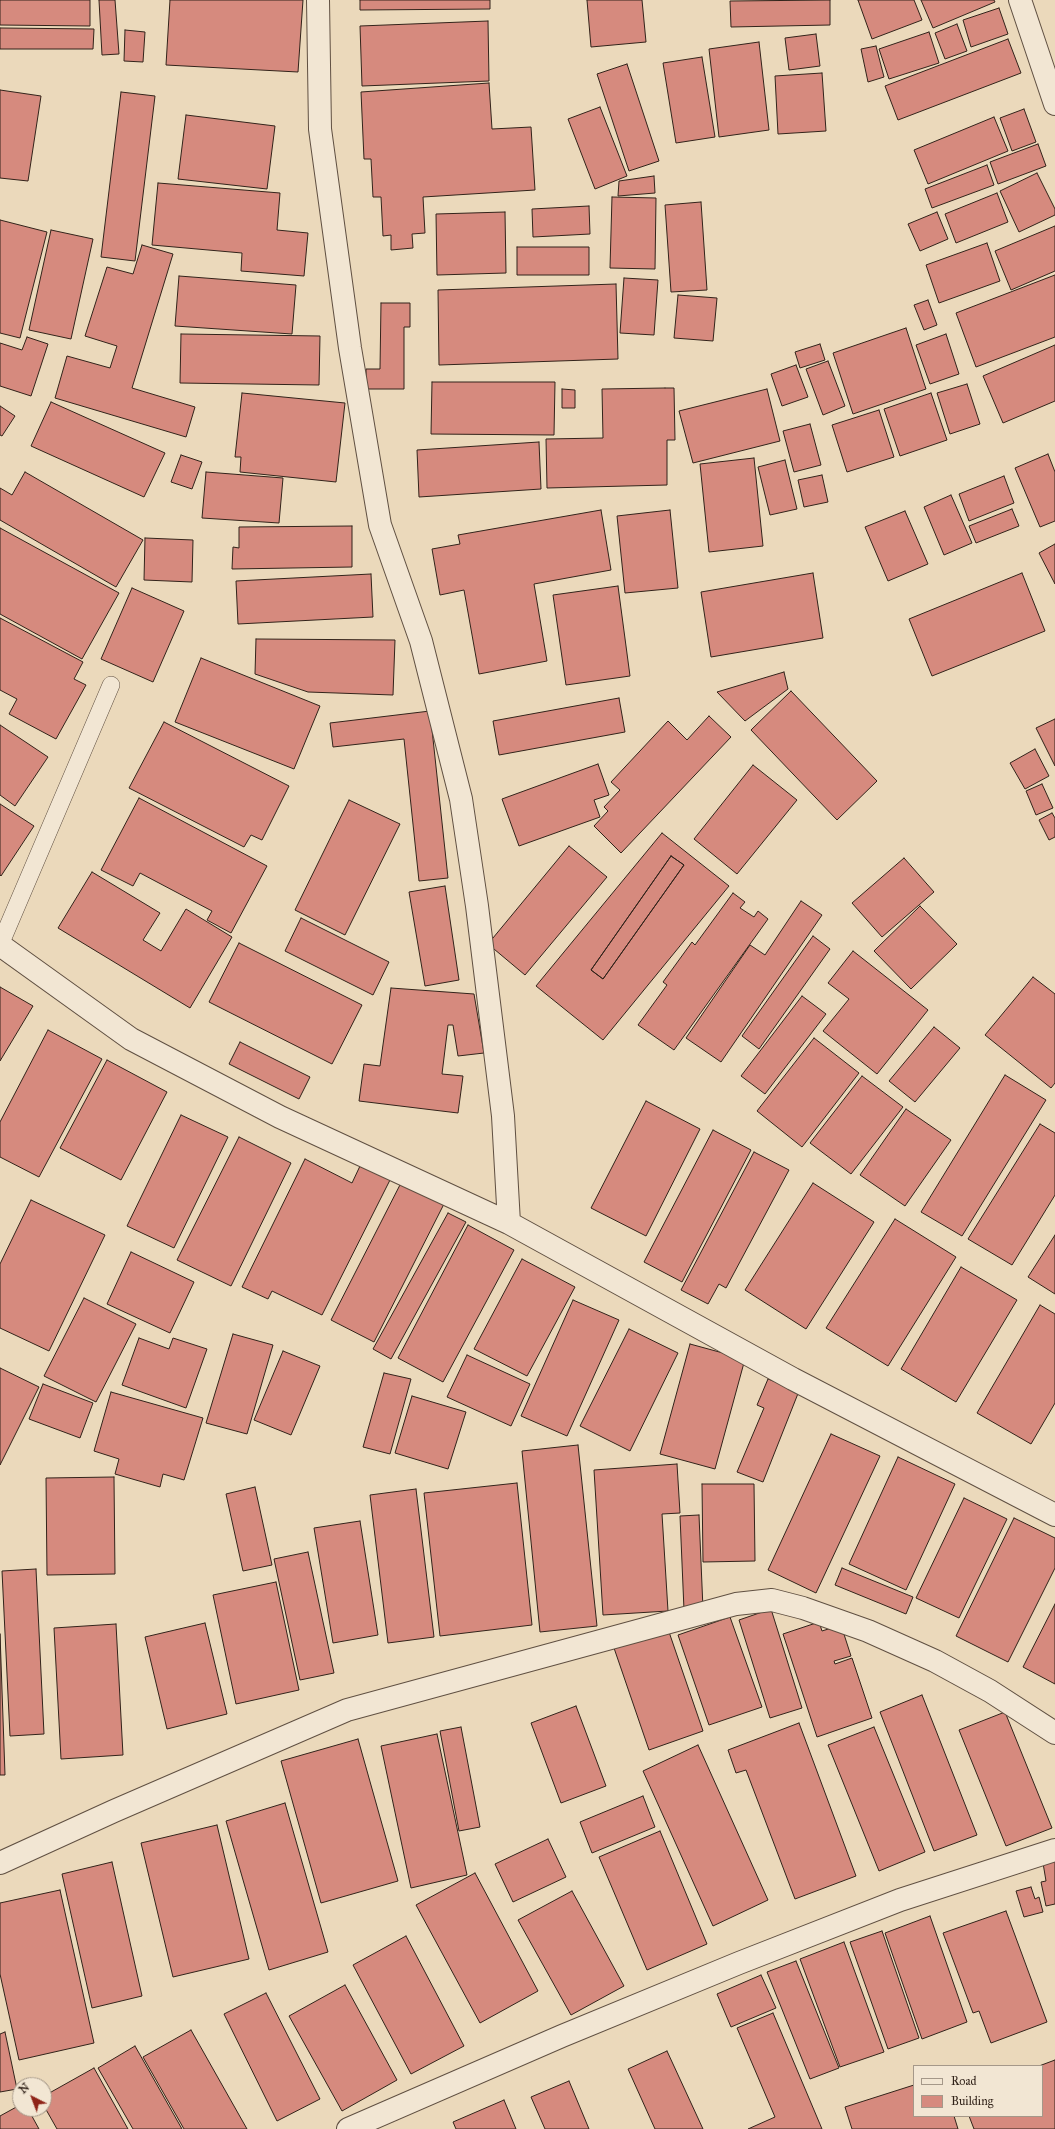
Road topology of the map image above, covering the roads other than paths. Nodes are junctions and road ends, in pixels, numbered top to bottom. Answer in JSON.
{"nodes":[{"id":1,"x":318,"y":0,"type":"edge"},
{"id":2,"x":1020,"y":0,"type":"edge"},
{"id":3,"x":1055,"y":104,"type":"edge"},
{"id":4,"x":111,"y":685,"type":"dead end"},
{"id":5,"x":0,"y":945,"type":"edge"},
{"id":6,"x":509,"y":1223,"type":"junction"},
{"id":7,"x":1055,"y":1515,"type":"edge"},
{"id":8,"x":1055,"y":1733,"type":"edge"},
{"id":9,"x":1055,"y":1850,"type":"edge"},
{"id":10,"x":0,"y":1863,"type":"edge"},
{"id":11,"x":348,"y":2129,"type":"edge"}],
"edges":[{"from":1,"to":6,"type":"street"},
{"from":2,"to":3,"type":"street"},
{"from":4,"to":5,"type":"lane"},
{"from":5,"to":6,"type":"street"},
{"from":6,"to":7,"type":"street"},
{"from":8,"to":10,"type":"street"},
{"from":9,"to":11,"type":"street"}]}
